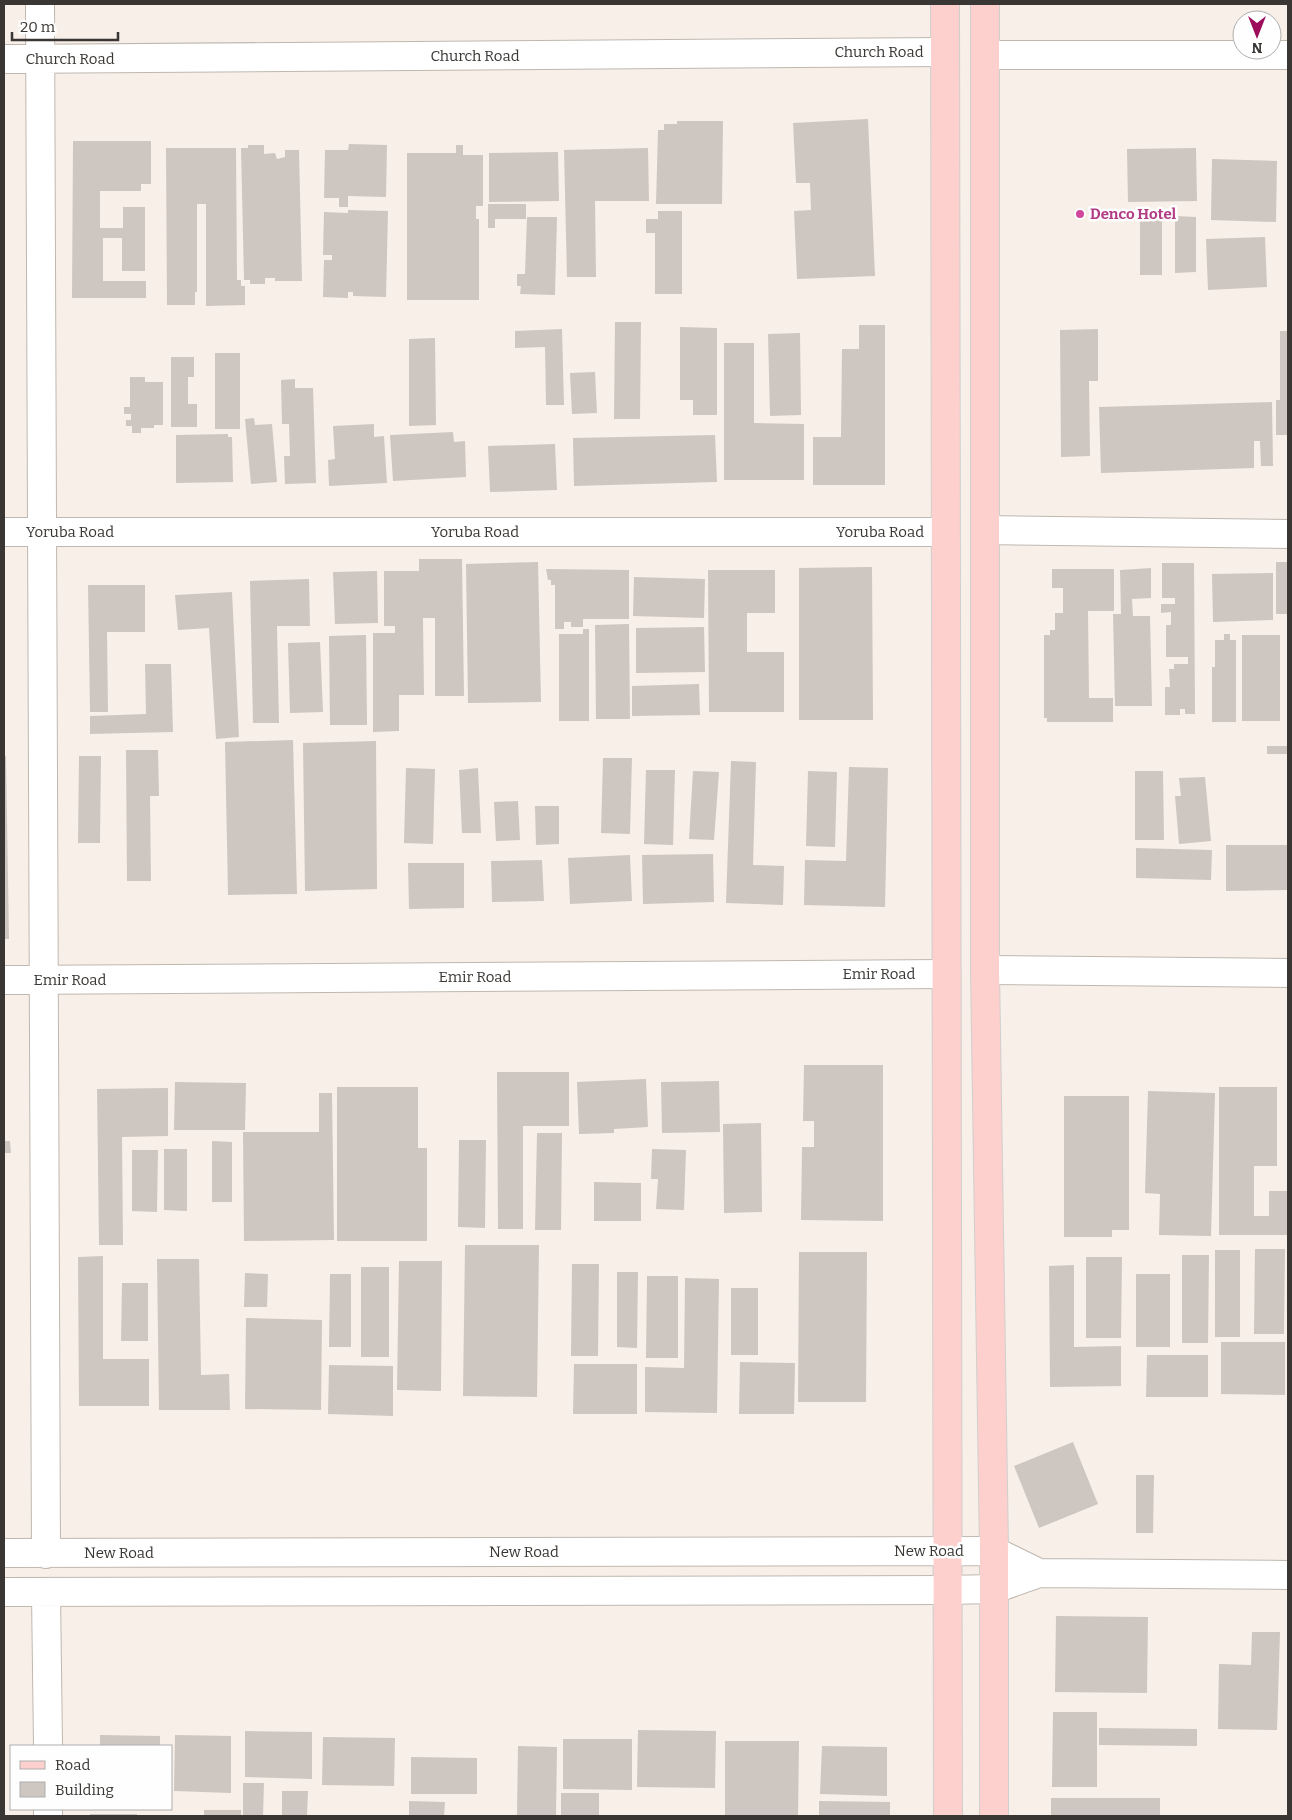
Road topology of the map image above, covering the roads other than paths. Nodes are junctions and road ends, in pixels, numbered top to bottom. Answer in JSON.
{"nodes":[{"id":1,"x":40,"y":4,"type":"edge"},
{"id":2,"x":945,"y":4,"type":"edge"},
{"id":3,"x":985,"y":4,"type":"edge"},
{"id":4,"x":945,"y":52,"type":"junction"},
{"id":5,"x":985,"y":55,"type":"junction"},
{"id":6,"x":1288,"y":55,"type":"edge"},
{"id":7,"x":4,"y":59,"type":"edge"},
{"id":8,"x":40,"y":59,"type":"junction"},
{"id":9,"x":985,"y":530,"type":"junction"},
{"id":10,"x":4,"y":532,"type":"edge"},
{"id":11,"x":42,"y":532,"type":"junction"},
{"id":12,"x":945,"y":532,"type":"junction"},
{"id":13,"x":1288,"y":534,"type":"edge"},
{"id":14,"x":985,"y":970,"type":"junction"},
{"id":15,"x":1288,"y":972,"type":"edge"},
{"id":16,"x":945,"y":974,"type":"junction"},
{"id":17,"x":4,"y":980,"type":"edge"},
{"id":18,"x":44,"y":980,"type":"junction"},
{"id":19,"x":946,"y":1551,"type":"junction"},
{"id":20,"x":994,"y":1551,"type":"junction"},
{"id":21,"x":4,"y":1553,"type":"edge"},
{"id":22,"x":46,"y":1554,"type":"junction"},
{"id":23,"x":1039,"y":1573,"type":"junction"},
{"id":24,"x":1288,"y":1575,"type":"edge"},
{"id":25,"x":994,"y":1589,"type":"junction"},
{"id":26,"x":946,"y":1590,"type":"junction"},
{"id":27,"x":4,"y":1592,"type":"edge"},
{"id":28,"x":46,"y":1593,"type":"junction"},
{"id":29,"x":48,"y":1745,"type":"edge"},
{"id":30,"x":948,"y":1816,"type":"edge"},
{"id":31,"x":994,"y":1816,"type":"edge"}],
"edges":[{"from":1,"to":8,"type":"street"},
{"from":2,"to":4,"type":"main road"},
{"from":3,"to":5,"type":"main road"},
{"from":4,"to":8,"type":"street","name":"Church Road"},
{"from":4,"to":12,"type":"main road"},
{"from":5,"to":6,"type":"street"},
{"from":5,"to":9,"type":"main road"},
{"from":7,"to":8,"type":"street","name":"Church Road"},
{"from":8,"to":11,"type":"street"},
{"from":9,"to":13,"type":"street"},
{"from":9,"to":14,"type":"main road"},
{"from":10,"to":11,"type":"street","name":"Yoruba Road"},
{"from":11,"to":12,"type":"street","name":"Yoruba Road"},
{"from":11,"to":18,"type":"street"},
{"from":12,"to":16,"type":"main road"},
{"from":14,"to":15,"type":"street"},
{"from":14,"to":20,"type":"main road"},
{"from":16,"to":18,"type":"street","name":"Emir Road"},
{"from":16,"to":19,"type":"main road"},
{"from":17,"to":18,"type":"street","name":"Emir Road"},
{"from":18,"to":22,"type":"street"},
{"from":19,"to":20,"type":"street","name":"New Road"},
{"from":19,"to":22,"type":"street","name":"New Road"},
{"from":19,"to":26,"type":"main road"},
{"from":20,"to":23,"type":"street","name":"New Road"},
{"from":20,"to":25,"type":"main road"},
{"from":21,"to":22,"type":"street","name":"New Road"},
{"from":23,"to":24,"type":"street","name":"New Road"},
{"from":23,"to":25,"type":"street","name":"New Road"},
{"from":25,"to":26,"type":"street","name":"New Road"},
{"from":25,"to":31,"type":"main road"},
{"from":26,"to":28,"type":"street","name":"New Road"},
{"from":26,"to":30,"type":"main road"},
{"from":27,"to":28,"type":"street","name":"New Road"},
{"from":28,"to":29,"type":"street"}]}
